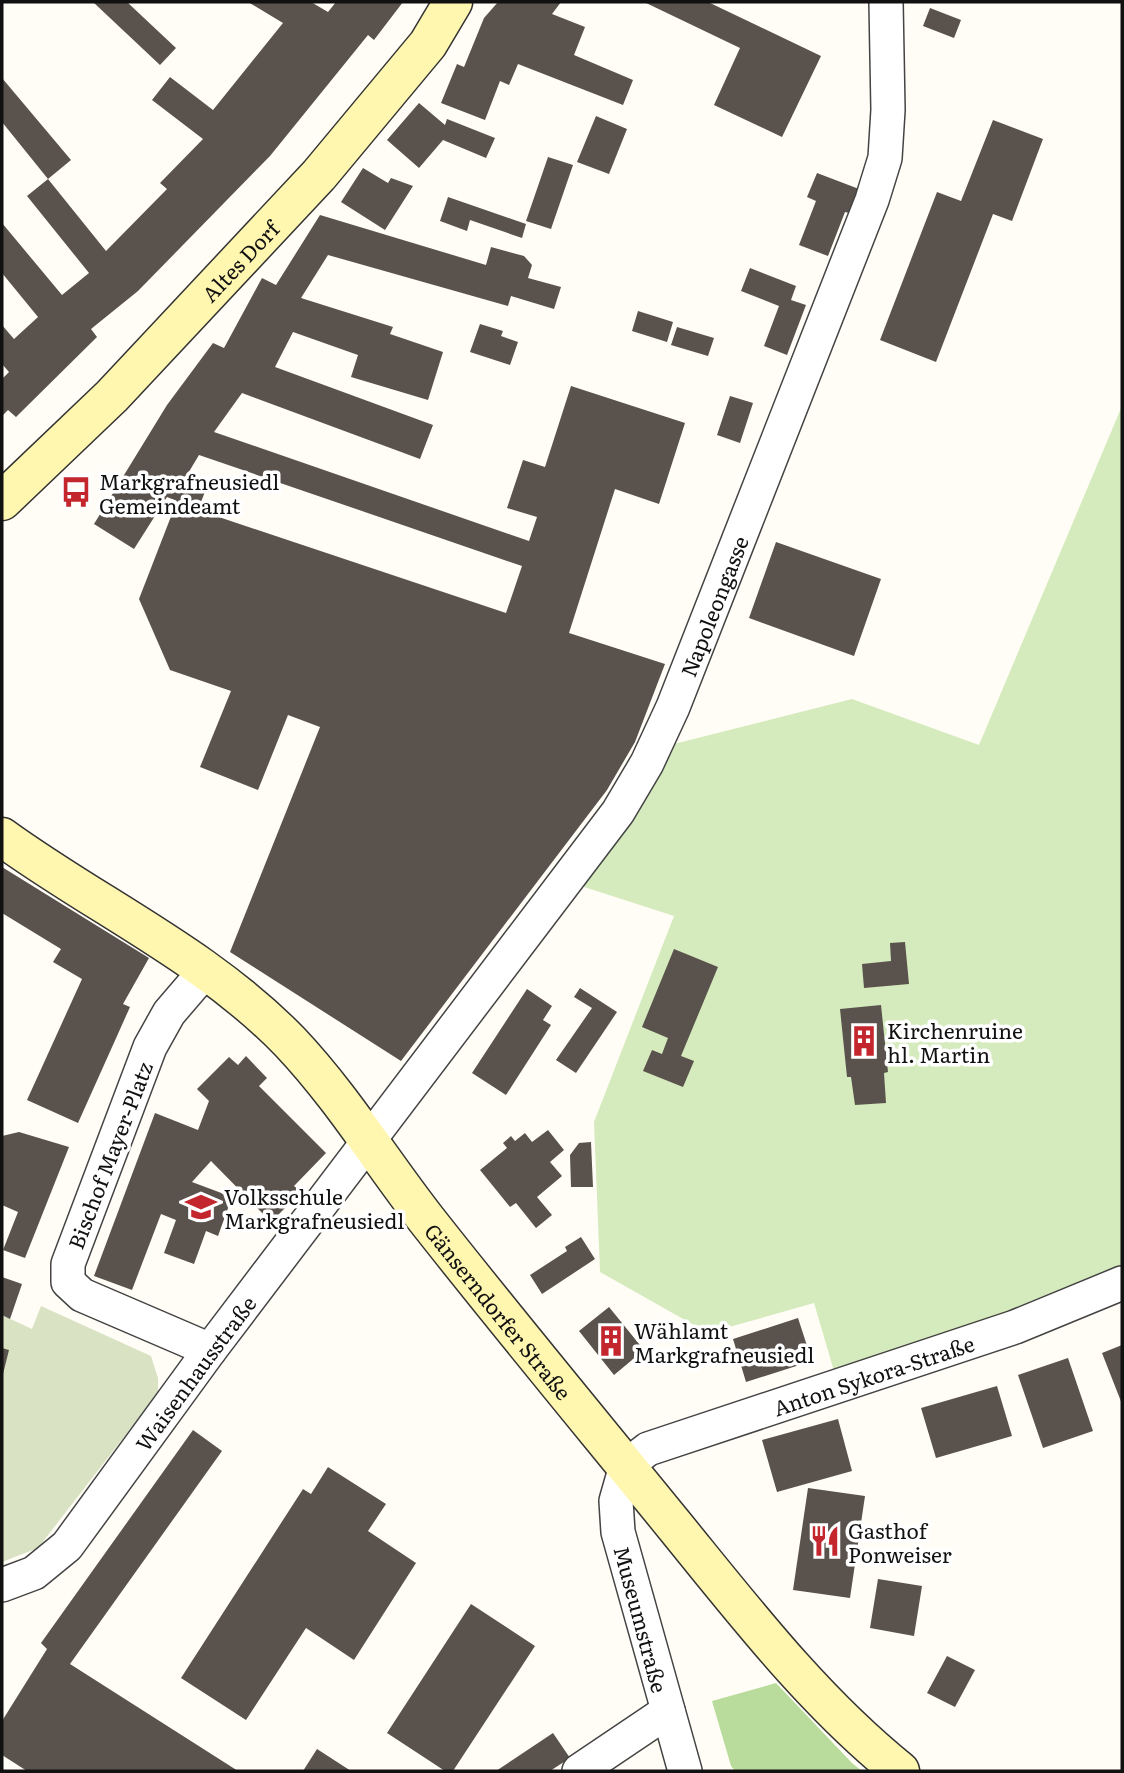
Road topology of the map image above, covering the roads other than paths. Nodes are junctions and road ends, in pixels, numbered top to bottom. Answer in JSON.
{"nodes":[{"id":1,"x":453,"y":2,"type":"edge"},
{"id":2,"x":886,"y":2,"type":"edge"},
{"id":3,"x":2,"y":501,"type":"edge"},
{"id":4,"x":2,"y":837,"type":"edge"},
{"id":5,"x":205,"y":971,"type":"junction"},
{"id":6,"x":371,"y":1141,"type":"junction"},
{"id":7,"x":1122,"y":1283,"type":"edge"},
{"id":8,"x":210,"y":1350,"type":"junction"},
{"id":9,"x":626,"y":1466,"type":"junction"},
{"id":10,"x":2,"y":1585,"type":"edge"},
{"id":11,"x":668,"y":1712,"type":"junction"},
{"id":12,"x":579,"y":1771,"type":"edge"},
{"id":13,"x":685,"y":1771,"type":"edge"},
{"id":14,"x":900,"y":1771,"type":"edge"}],
"edges":[{"from":1,"to":3,"type":"main road","name":"Altes Dorf"},
{"from":2,"to":6,"type":"street","name":"Napoleongasse"},
{"from":4,"to":5,"type":"main road","name":"Gänserndorfer Straße"},
{"from":5,"to":6,"type":"main road","name":"Gänserndorfer Straße"},
{"from":5,"to":8,"type":"street","name":"Bischof Mayer-Platz"},
{"from":6,"to":8,"type":"street","name":"Waisenhausstraße"},
{"from":6,"to":9,"type":"main road","name":"Gänserndorfer Straße"},
{"from":7,"to":9,"type":"street","name":"Anton Sykora-Straße"},
{"from":8,"to":10,"type":"street","name":"Waisenhausstraße"},
{"from":9,"to":11,"type":"street","name":"Museumstraße"},
{"from":9,"to":14,"type":"main road","name":"Gänserndorfer Straße"},
{"from":11,"to":12,"type":"street"},
{"from":11,"to":13,"type":"street","name":"Museumstraße"}]}
